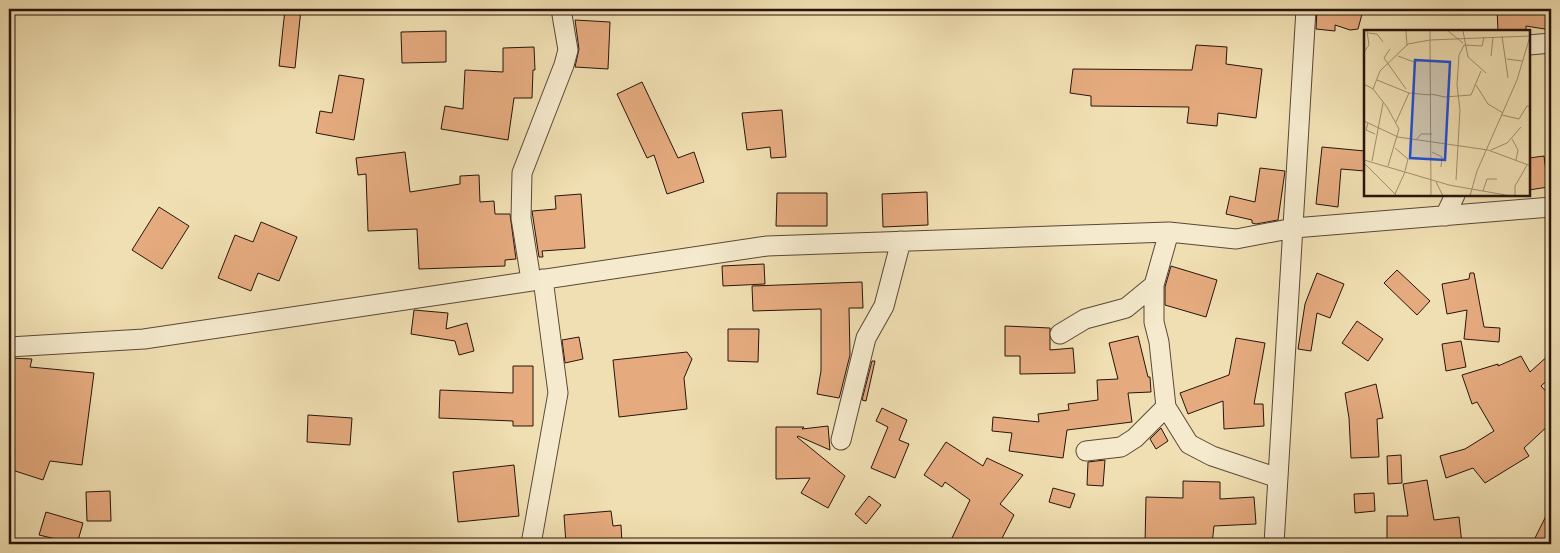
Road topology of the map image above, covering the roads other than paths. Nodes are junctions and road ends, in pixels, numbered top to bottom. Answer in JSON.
{"nodes":[{"id":1,"x":561,"y":9,"type":"edge"},
{"id":2,"x":1306,"y":9,"type":"edge"},
{"id":3,"x":1551,"y":43,"type":"edge"},
{"id":4,"x":1530,"y":44,"type":"edge"},
{"id":5,"x":1454,"y":196,"type":"edge"},
{"id":6,"x":1551,"y":207,"type":"edge"},
{"id":7,"x":1444,"y":216,"type":"junction"},
{"id":8,"x":1294,"y":228,"type":"junction"},
{"id":9,"x":1169,"y":232,"type":"junction"},
{"id":10,"x":902,"y":242,"type":"junction"},
{"id":11,"x":537,"y":280,"type":"junction"},
{"id":12,"x":1154,"y":285,"type":"junction"},
{"id":13,"x":1126,"y":308,"type":"junction"},
{"id":14,"x":1154,"y":322,"type":"junction"},
{"id":15,"x":1060,"y":334,"type":"dead end"},
{"id":16,"x":9,"y":347,"type":"edge"},
{"id":17,"x":1166,"y":407,"type":"junction"},
{"id":18,"x":841,"y":440,"type":"dead end"},
{"id":19,"x":1086,"y":452,"type":"dead end"},
{"id":20,"x":1278,"y":478,"type":"junction"},
{"id":21,"x":531,"y":544,"type":"edge"},
{"id":22,"x":1274,"y":544,"type":"edge"}],
"edges":[{"from":1,"to":11,"type":"street"},
{"from":2,"to":8,"type":"street"},
{"from":3,"to":4,"type":"street"},
{"from":5,"to":7,"type":"street"},
{"from":6,"to":7,"type":"street"},
{"from":7,"to":8,"type":"street"},
{"from":8,"to":9,"type":"street"},
{"from":8,"to":20,"type":"street"},
{"from":9,"to":10,"type":"street"},
{"from":9,"to":12,"type":"street"},
{"from":10,"to":11,"type":"street"},
{"from":10,"to":18,"type":"street"},
{"from":11,"to":16,"type":"street"},
{"from":11,"to":21,"type":"street"},
{"from":12,"to":13,"type":"street"},
{"from":12,"to":14,"type":"street"},
{"from":13,"to":14,"type":"street"},
{"from":13,"to":15,"type":"street"},
{"from":14,"to":17,"type":"street"},
{"from":17,"to":19,"type":"street"},
{"from":17,"to":20,"type":"street"},
{"from":20,"to":22,"type":"street"}]}
